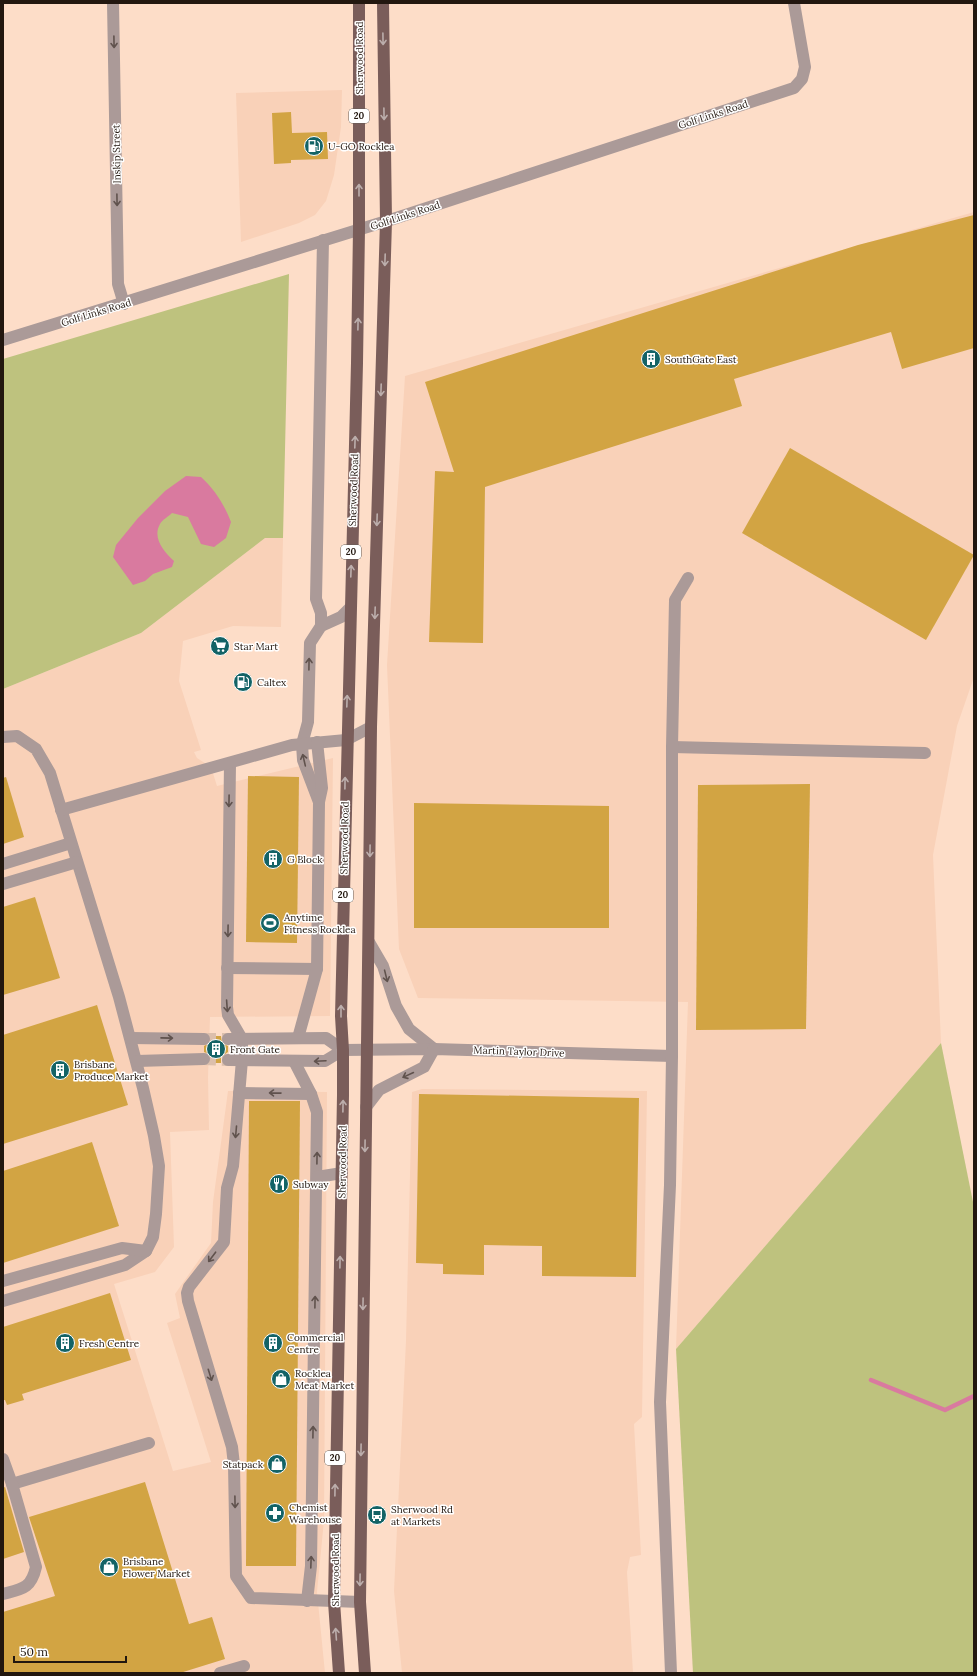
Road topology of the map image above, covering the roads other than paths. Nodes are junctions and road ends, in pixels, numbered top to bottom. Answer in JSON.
{"nodes":[{"id":1,"x":113,"y":3,"type":"edge"},
{"id":2,"x":359,"y":3,"type":"edge"},
{"id":3,"x":383,"y":3,"type":"edge"},
{"id":4,"x":794,"y":3,"type":"edge"},
{"id":5,"x":386,"y":221,"type":"junction"},
{"id":6,"x":359,"y":229,"type":"junction"},
{"id":7,"x":323,"y":240,"type":"junction"},
{"id":8,"x":124,"y":304,"type":"junction"},
{"id":9,"x":3,"y":340,"type":"edge"},
{"id":10,"x":688,"y":578,"type":"dead end"},
{"id":11,"x":350,"y":608,"type":"junction"},
{"id":12,"x":321,"y":626,"type":"junction"},
{"id":13,"x":371,"y":727,"type":"junction"},
{"id":14,"x":3,"y":737,"type":"edge"},
{"id":15,"x":346,"y":740,"type":"junction"},
{"id":16,"x":316,"y":742,"type":"junction"},
{"id":17,"x":302,"y":744,"type":"junction"},
{"id":18,"x":672,"y":747,"type":"junction"},
{"id":19,"x":925,"y":753,"type":"dead end"},
{"id":20,"x":230,"y":762,"type":"junction"},
{"id":21,"x":319,"y":802,"type":"junction"},
{"id":22,"x":61,"y":810,"type":"junction"},
{"id":23,"x":71,"y":843,"type":"junction"},
{"id":24,"x":77,"y":862,"type":"junction"},
{"id":25,"x":3,"y":864,"type":"edge"},
{"id":26,"x":3,"y":884,"type":"edge"},
{"id":27,"x":368,"y":942,"type":"junction"},
{"id":28,"x":227,"y":968,"type":"junction"},
{"id":29,"x":317,"y":969,"type":"junction"},
{"id":30,"x":131,"y":1038,"type":"junction"},
{"id":31,"x":298,"y":1038,"type":"junction"},
{"id":32,"x":204,"y":1039,"type":"tunnel mouth"},
{"id":33,"x":228,"y":1039,"type":"tunnel mouth"},
{"id":34,"x":242,"y":1039,"type":"junction"},
{"id":35,"x":434,"y":1049,"type":"junction"},
{"id":36,"x":343,"y":1050,"type":"junction"},
{"id":37,"x":367,"y":1050,"type":"junction"},
{"id":38,"x":672,"y":1056,"type":"junction"},
{"id":39,"x":204,"y":1059,"type":"tunnel mouth"},
{"id":40,"x":228,"y":1060,"type":"tunnel mouth"},
{"id":41,"x":242,"y":1060,"type":"junction"},
{"id":42,"x":137,"y":1061,"type":"junction"},
{"id":43,"x":294,"y":1061,"type":"junction"},
{"id":44,"x":239,"y":1093,"type":"junction"},
{"id":45,"x":311,"y":1094,"type":"junction"},
{"id":46,"x":366,"y":1107,"type":"junction"},
{"id":47,"x":342,"y":1173,"type":"junction"},
{"id":48,"x":317,"y":1176,"type":"junction"},
{"id":49,"x":146,"y":1251,"type":"junction"},
{"id":50,"x":3,"y":1281,"type":"edge"},
{"id":51,"x":3,"y":1300,"type":"edge"},
{"id":52,"x":149,"y":1443,"type":"dead end"},
{"id":53,"x":3,"y":1459,"type":"edge"},
{"id":54,"x":12,"y":1484,"type":"junction"},
{"id":55,"x":3,"y":1594,"type":"edge"},
{"id":56,"x":307,"y":1601,"type":"junction"},
{"id":57,"x":334,"y":1602,"type":"junction"},
{"id":58,"x":360,"y":1602,"type":"junction"},
{"id":59,"x":244,"y":1666,"type":"dead end"},
{"id":60,"x":220,"y":1673,"type":"edge"},
{"id":61,"x":339,"y":1673,"type":"edge"},
{"id":62,"x":365,"y":1673,"type":"edge"},
{"id":63,"x":671,"y":1673,"type":"edge"}],
"edges":[{"from":1,"to":8,"type":"street","name":"Inskip Street","one_way":true},
{"from":6,"to":2,"type":"main road","name":"Sherwood Road","number":"20","one_way":true},
{"from":3,"to":5,"type":"main road","one_way":true},
{"from":4,"to":5,"type":"street","name":"Golf Links Road"},
{"from":5,"to":6,"type":"street","name":"Golf Links Road"},
{"from":5,"to":13,"type":"main road","one_way":true},
{"from":6,"to":7,"type":"street","name":"Golf Links Road"},
{"from":11,"to":6,"type":"main road","name":"Sherwood Road","number":"20","one_way":true},
{"from":7,"to":8,"type":"street","name":"Golf Links Road"},
{"from":7,"to":12,"type":"street"},
{"from":8,"to":9,"type":"street","name":"Golf Links Road"},
{"from":10,"to":18,"type":"street"},
{"from":11,"to":12,"type":"street"},
{"from":15,"to":11,"type":"main road","name":"Sherwood Road","number":"20","one_way":true},
{"from":17,"to":12,"type":"street","one_way":true},
{"from":13,"to":15,"type":"street"},
{"from":13,"to":27,"type":"main road","one_way":true},
{"from":14,"to":22,"type":"street"},
{"from":15,"to":16,"type":"street"},
{"from":36,"to":15,"type":"main road","name":"Sherwood Road","number":"20","one_way":true},
{"from":16,"to":17,"type":"street"},
{"from":16,"to":21,"type":"street"},
{"from":17,"to":20,"type":"street"},
{"from":21,"to":17,"type":"street","one_way":true},
{"from":18,"to":19,"type":"street"},
{"from":18,"to":38,"type":"street"},
{"from":20,"to":22,"type":"street"},
{"from":20,"to":28,"type":"street","one_way":true},
{"from":21,"to":29,"type":"street"},
{"from":22,"to":23,"type":"street"},
{"from":23,"to":24,"type":"street"},
{"from":23,"to":25,"type":"street"},
{"from":24,"to":26,"type":"street"},
{"from":24,"to":30,"type":"street"},
{"from":27,"to":35,"type":"street","one_way":true},
{"from":27,"to":37,"type":"main road"},
{"from":28,"to":29,"type":"street"},
{"from":28,"to":34,"type":"street","one_way":true},
{"from":29,"to":31,"type":"street"},
{"from":30,"to":32,"type":"street","one_way":true},
{"from":30,"to":42,"type":"street"},
{"from":31,"to":34,"type":"street"},
{"from":31,"to":36,"type":"street"},
{"from":33,"to":34,"type":"street"},
{"from":34,"to":41,"type":"street"},
{"from":35,"to":37,"type":"street","name":"Martin Taylor Drive"},
{"from":35,"to":38,"type":"street","name":"Martin Taylor Drive"},
{"from":35,"to":46,"type":"street","one_way":true},
{"from":36,"to":37,"type":"street","name":"Martin Taylor Drive"},
{"from":36,"to":43,"type":"street","one_way":true},
{"from":47,"to":36,"type":"main road","name":"Sherwood Road","number":"20","one_way":true},
{"from":37,"to":46,"type":"main road"},
{"from":38,"to":63,"type":"street"},
{"from":39,"to":42,"type":"street"},
{"from":40,"to":41,"type":"street"},
{"from":41,"to":43,"type":"street"},
{"from":41,"to":44,"type":"street"},
{"from":42,"to":49,"type":"street"},
{"from":43,"to":45,"type":"street"},
{"from":45,"to":44,"type":"street","one_way":true},
{"from":44,"to":56,"type":"street","one_way":true},
{"from":48,"to":45,"type":"street","one_way":true},
{"from":46,"to":58,"type":"main road","one_way":true},
{"from":47,"to":48,"type":"street"},
{"from":57,"to":47,"type":"main road","name":"Sherwood Road","number":"20","one_way":true},
{"from":56,"to":48,"type":"street","one_way":true},
{"from":49,"to":50,"type":"street"},
{"from":49,"to":51,"type":"street"},
{"from":52,"to":54,"type":"street"},
{"from":53,"to":54,"type":"street"},
{"from":54,"to":55,"type":"street"},
{"from":56,"to":57,"type":"street"},
{"from":57,"to":58,"type":"street"},
{"from":61,"to":57,"type":"main road","name":"Sherwood Road","number":"20","one_way":true},
{"from":58,"to":62,"type":"main road"},
{"from":59,"to":60,"type":"street"}]}
